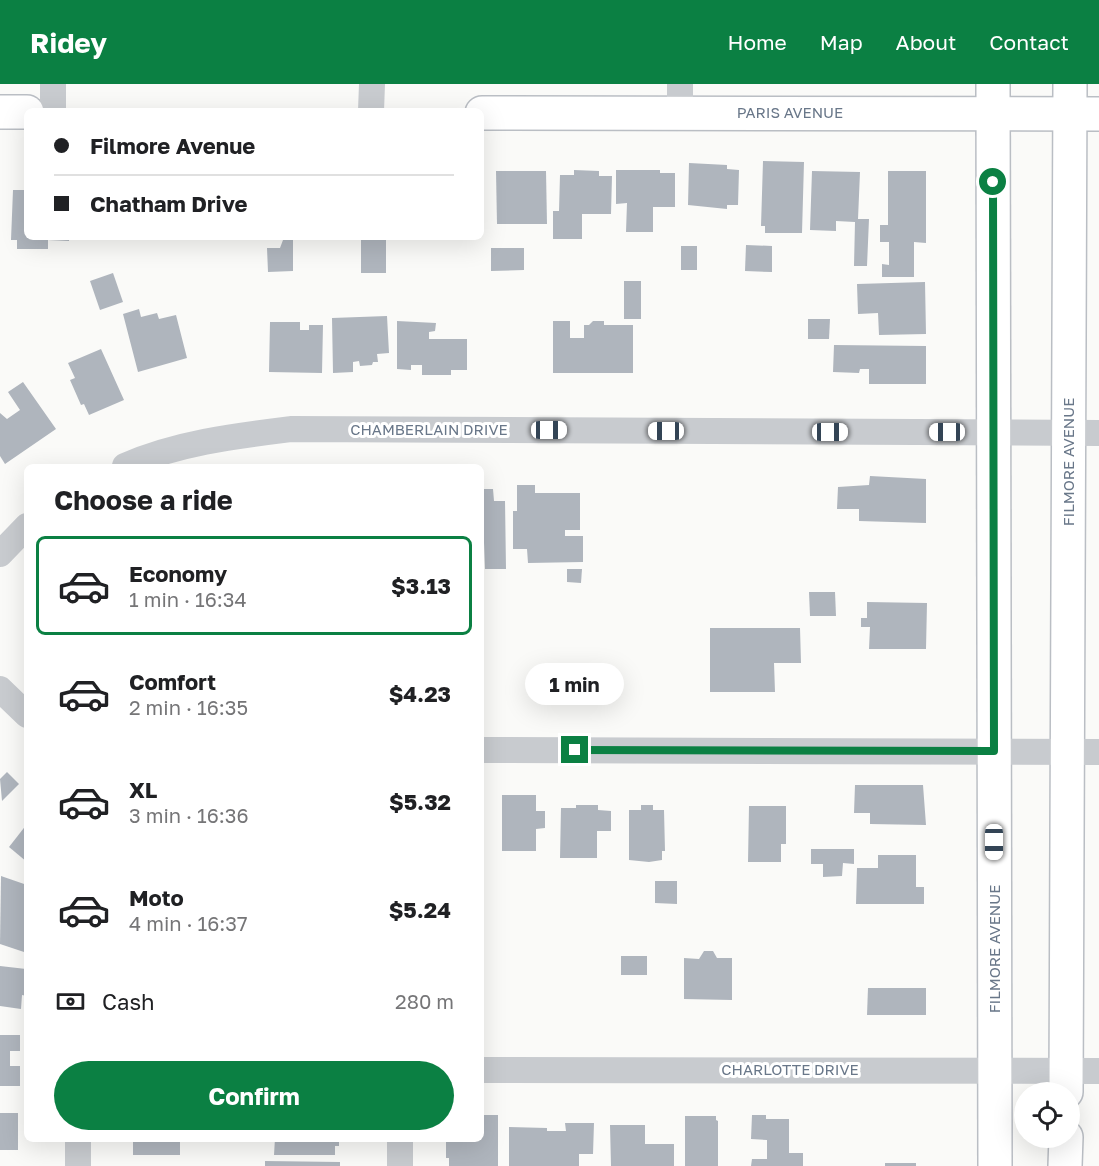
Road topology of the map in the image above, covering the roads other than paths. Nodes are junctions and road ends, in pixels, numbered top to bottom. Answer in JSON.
{"nodes":[{"id":1,"x":53,"y":84,"type":"edge"},
{"id":2,"x":372,"y":84,"type":"edge"},
{"id":3,"x":680,"y":98,"type":"edge"},
{"id":4,"x":993,"y":99,"type":"edge"},
{"id":5,"x":1080,"y":104,"type":"edge"},
{"id":6,"x":53,"y":108,"type":"edge"},
{"id":7,"x":371,"y":108,"type":"edge"},
{"id":8,"x":0,"y":112,"type":"edge"},
{"id":9,"x":24,"y":112,"type":"edge"},
{"id":10,"x":484,"y":113,"type":"edge"},
{"id":11,"x":994,"y":432,"type":"junction"},
{"id":12,"x":1084,"y":433,"type":"edge"},
{"id":13,"x":130,"y":464,"type":"edge"},
{"id":14,"x":24,"y":529,"type":"edge"},
{"id":15,"x":0,"y":554,"type":"edge"},
{"id":16,"x":0,"y":689,"type":"edge"},
{"id":17,"x":24,"y":712,"type":"edge"},
{"id":18,"x":484,"y":750,"type":"edge"},
{"id":19,"x":994,"y":751,"type":"junction"},
{"id":20,"x":1083,"y":752,"type":"edge"},
{"id":21,"x":484,"y":1070,"type":"edge"},
{"id":22,"x":995,"y":1070,"type":"junction"},
{"id":23,"x":1099,"y":1071,"type":"edge"},
{"id":24,"x":1066,"y":1082,"type":"edge"},
{"id":25,"x":78,"y":1142,"type":"edge"},
{"id":26,"x":400,"y":1142,"type":"edge"},
{"id":27,"x":1066,"y":1148,"type":"edge"},
{"id":28,"x":78,"y":1166,"type":"edge"},
{"id":29,"x":400,"y":1166,"type":"edge"},
{"id":30,"x":995,"y":1166,"type":"edge"},
{"id":31,"x":1065,"y":1166,"type":"edge"}],
"edges":[{"from":1,"to":6,"type":"street"},
{"from":2,"to":7,"type":"street"},
{"from":3,"to":4,"type":"street","name":"PARIS AVENUE"},
{"from":3,"to":10,"type":"street","name":"PARIS AVENUE"},
{"from":4,"to":5,"type":"street","name":"PARIS AVENUE"},
{"from":4,"to":11,"type":"street","name":"FILMORE AVENUE"},
{"from":5,"to":12,"type":"street","name":"FILMORE AVENUE"},
{"from":8,"to":9,"type":"street"},
{"from":11,"to":12,"type":"street","name":"CHAMBERLAIN DRIVE"},
{"from":11,"to":13,"type":"street","name":"CHAMBERLAIN DRIVE"},
{"from":11,"to":19,"type":"street","name":"FILMORE AVENUE"},
{"from":12,"to":20,"type":"street","name":"FILMORE AVENUE"},
{"from":14,"to":15,"type":"street"},
{"from":16,"to":17,"type":"street"},
{"from":18,"to":19,"type":"street"},
{"from":19,"to":20,"type":"street"},
{"from":19,"to":22,"type":"street","name":"FILMORE AVENUE"},
{"from":20,"to":24,"type":"street","name":"FILMORE AVENUE"},
{"from":21,"to":22,"type":"street","name":"CHARLOTTE DRIVE"},
{"from":22,"to":24,"type":"street","name":"CHARLOTTE DRIVE"},
{"from":22,"to":30,"type":"street","name":"FILMORE AVENUE"},
{"from":23,"to":24,"type":"street","name":"CHARLOTTE DRIVE"},
{"from":25,"to":28,"type":"street"},
{"from":26,"to":29,"type":"street"},
{"from":27,"to":31,"type":"street"}]}
